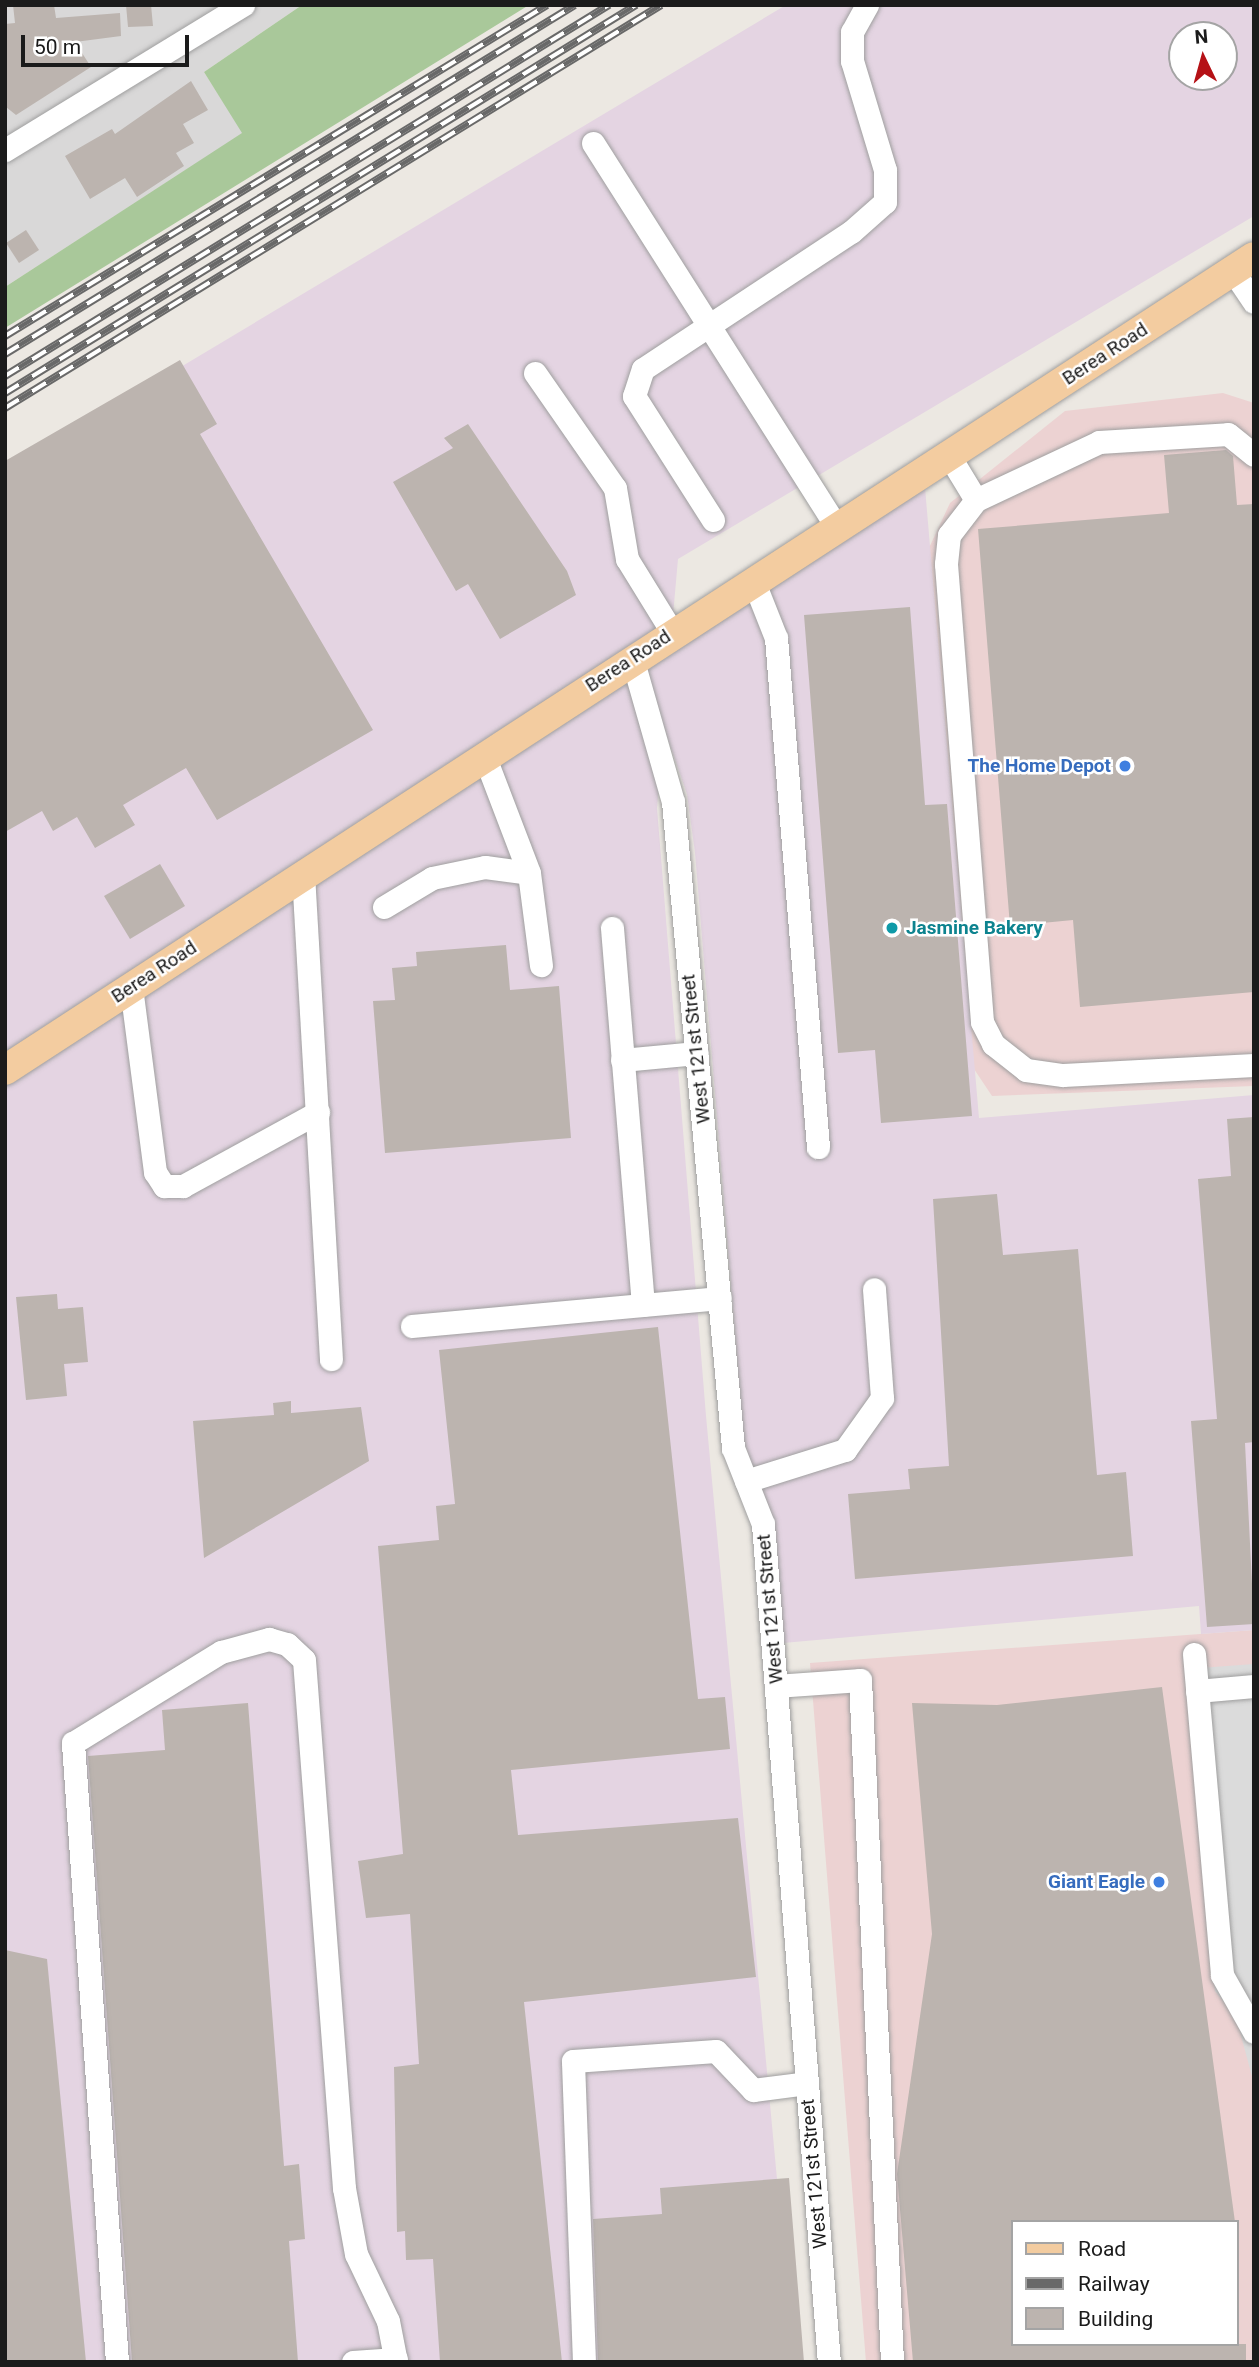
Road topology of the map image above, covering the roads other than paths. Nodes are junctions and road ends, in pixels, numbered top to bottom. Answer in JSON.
{"nodes":[{"id":1,"x":243,"y":5,"type":"edge"},
{"id":2,"x":867,"y":5,"type":"edge"},
{"id":3,"x":593,"y":142,"type":"dead end"},
{"id":4,"x":5,"y":150,"type":"edge"},
{"id":5,"x":1243,"y":264,"type":"edge"},
{"id":6,"x":1254,"y":302,"type":"edge"},
{"id":7,"x":710,"y":325,"type":"junction"},
{"id":8,"x":535,"y":373,"type":"dead end"},
{"id":9,"x":948,"y":454,"type":"junction"},
{"id":10,"x":1254,"y":455,"type":"edge"},
{"id":11,"x":976,"y":500,"type":"junction"},
{"id":12,"x":713,"y":520,"type":"dead end"},
{"id":13,"x":836,"y":526,"type":"junction"},
{"id":14,"x":753,"y":580,"type":"junction"},
{"id":15,"x":672,"y":632,"type":"junction"},
{"id":16,"x":632,"y":658,"type":"junction"},
{"id":17,"x":484,"y":755,"type":"junction"},
{"id":18,"x":529,"y":873,"type":"junction"},
{"id":19,"x":303,"y":874,"type":"junction"},
{"id":20,"x":384,"y":907,"type":"dead end"},
{"id":21,"x":612,"y":928,"type":"dead end"},
{"id":22,"x":541,"y":965,"type":"dead end"},
{"id":23,"x":131,"y":987,"type":"junction"},
{"id":24,"x":697,"y":1053,"type":"junction"},
{"id":25,"x":622,"y":1060,"type":"junction"},
{"id":26,"x":1254,"y":1065,"type":"edge"},
{"id":27,"x":5,"y":1070,"type":"edge"},
{"id":28,"x":318,"y":1112,"type":"junction"},
{"id":29,"x":818,"y":1147,"type":"dead end"},
{"id":30,"x":874,"y":1289,"type":"dead end"},
{"id":31,"x":720,"y":1298,"type":"junction"},
{"id":32,"x":643,"y":1305,"type":"junction"},
{"id":33,"x":412,"y":1326,"type":"dead end"},
{"id":34,"x":331,"y":1359,"type":"dead end"},
{"id":35,"x":746,"y":1481,"type":"junction"},
{"id":36,"x":1194,"y":1654,"type":"dead end"},
{"id":37,"x":776,"y":1686,"type":"junction"},
{"id":38,"x":1254,"y":1686,"type":"edge"},
{"id":39,"x":1197,"y":1691,"type":"junction"},
{"id":40,"x":1254,"y":2032,"type":"edge"},
{"id":41,"x":807,"y":2083,"type":"junction"},
{"id":42,"x":396,"y":2361,"type":"edge"},
{"id":43,"x":117,"y":2362,"type":"edge"},
{"id":44,"x":353,"y":2362,"type":"edge"},
{"id":45,"x":584,"y":2362,"type":"edge"},
{"id":46,"x":829,"y":2362,"type":"edge"},
{"id":47,"x":892,"y":2362,"type":"edge"}],
"edges":[{"from":1,"to":4,"type":"street"},
{"from":2,"to":7,"type":"street"},
{"from":3,"to":7,"type":"street"},
{"from":5,"to":6,"type":"street"},
{"from":5,"to":9,"type":"main road","name":"Berea Road"},
{"from":7,"to":12,"type":"street"},
{"from":7,"to":13,"type":"street"},
{"from":8,"to":15,"type":"street"},
{"from":9,"to":11,"type":"street"},
{"from":9,"to":13,"type":"main road","name":"Berea Road"},
{"from":10,"to":11,"type":"street"},
{"from":11,"to":26,"type":"street"},
{"from":13,"to":14,"type":"main road","name":"Berea Road"},
{"from":14,"to":15,"type":"main road","name":"Berea Road"},
{"from":14,"to":29,"type":"street"},
{"from":15,"to":16,"type":"main road","name":"Berea Road"},
{"from":16,"to":17,"type":"main road","name":"Berea Road"},
{"from":16,"to":24,"type":"street","name":"West 121st Street"},
{"from":17,"to":18,"type":"street"},
{"from":17,"to":19,"type":"main road","name":"Berea Road"},
{"from":18,"to":20,"type":"street"},
{"from":18,"to":22,"type":"street"},
{"from":19,"to":23,"type":"main road","name":"Berea Road"},
{"from":19,"to":28,"type":"street"},
{"from":21,"to":25,"type":"street"},
{"from":23,"to":27,"type":"main road","name":"Berea Road"},
{"from":23,"to":28,"type":"street"},
{"from":24,"to":25,"type":"street"},
{"from":24,"to":31,"type":"street","name":"West 121st Street"},
{"from":25,"to":32,"type":"street"},
{"from":28,"to":34,"type":"street"},
{"from":30,"to":35,"type":"street"},
{"from":31,"to":32,"type":"street"},
{"from":31,"to":35,"type":"street","name":"West 121st Street"},
{"from":32,"to":33,"type":"street"},
{"from":35,"to":37,"type":"street","name":"West 121st Street"},
{"from":36,"to":39,"type":"street"},
{"from":37,"to":41,"type":"street","name":"West 121st Street"},
{"from":37,"to":47,"type":"street"},
{"from":38,"to":39,"type":"street"},
{"from":39,"to":40,"type":"street"},
{"from":41,"to":45,"type":"street"},
{"from":41,"to":46,"type":"street","name":"West 121st Street"},
{"from":42,"to":43,"type":"street"},
{"from":42,"to":44,"type":"street"}]}
